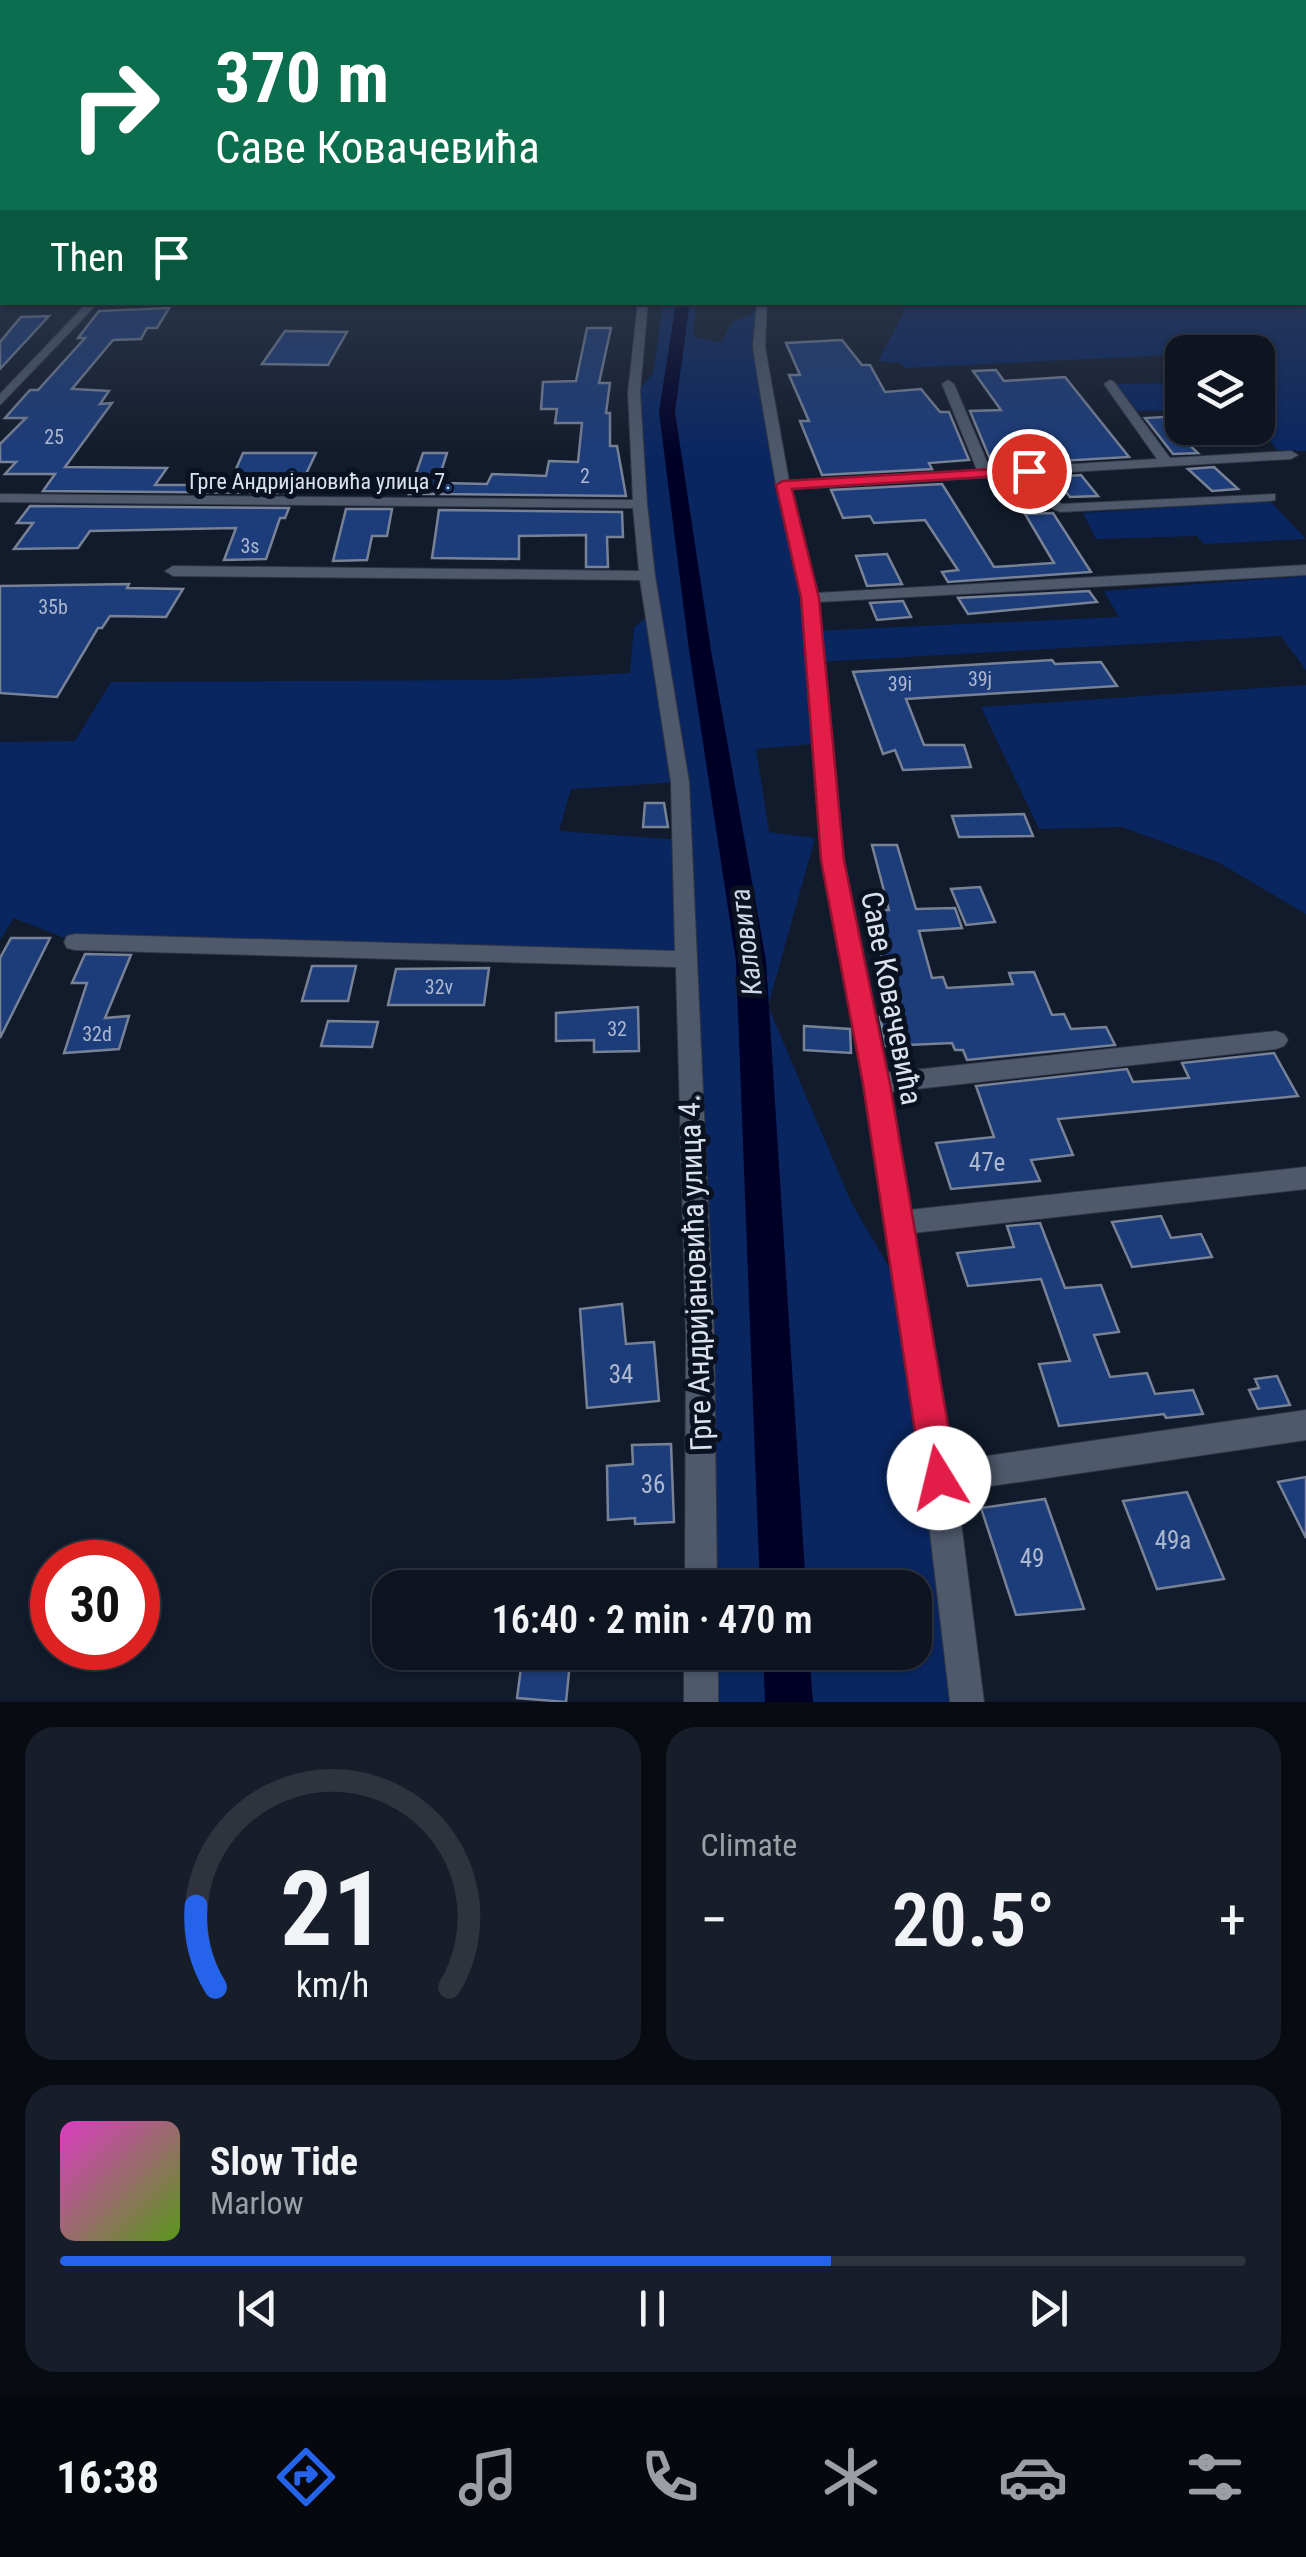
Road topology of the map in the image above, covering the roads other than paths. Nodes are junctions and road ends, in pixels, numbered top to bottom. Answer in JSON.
{"nodes":[{"id":1,"x":91,"y":305,"type":"edge"},
{"id":2,"x":644,"y":305,"type":"edge"},
{"id":3,"x":762,"y":305,"type":"edge"},
{"id":4,"x":948,"y":384,"type":"dead end"},
{"id":5,"x":1110,"y":384,"type":"dead end"},
{"id":6,"x":0,"y":402,"type":"edge"},
{"id":7,"x":1291,"y":455,"type":"dead end"},
{"id":8,"x":1165,"y":462,"type":"junction"},
{"id":9,"x":1029,"y":471,"type":"junction"},
{"id":10,"x":986,"y":474,"type":"junction"},
{"id":11,"x":783,"y":485,"type":"junction"},
{"id":12,"x":0,"y":498,"type":"edge"},
{"id":13,"x":1270,"y":498,"type":"dead end"},
{"id":14,"x":640,"y":504,"type":"junction"},
{"id":15,"x":1306,"y":570,"type":"edge"},
{"id":16,"x":174,"y":571,"type":"dead end"},
{"id":17,"x":647,"y":576,"type":"junction"},
{"id":18,"x":810,"y":598,"type":"junction"},
{"id":19,"x":75,"y":942,"type":"dead end"},
{"id":20,"x":684,"y":959,"type":"junction"},
{"id":21,"x":1276,"y":1040,"type":"dead end"},
{"id":22,"x":876,"y":1084,"type":"junction"},
{"id":23,"x":1306,"y":1178,"type":"edge"},
{"id":24,"x":898,"y":1224,"type":"junction"},
{"id":25,"x":1306,"y":1424,"type":"edge"},
{"id":26,"x":939,"y":1478,"type":"junction"},
{"id":27,"x":700,"y":1570,"type":"edge"},
{"id":28,"x":701,"y":1670,"type":"edge"},
{"id":29,"x":701,"y":1702,"type":"edge"},
{"id":30,"x":968,"y":1702,"type":"edge"}],
"edges":[{"from":1,"to":6,"type":"street"},
{"from":2,"to":14,"type":"street","name":"Грге Андријановића улица 4."},
{"from":3,"to":11,"type":"street","name":"Саве Ковачевића"},
{"from":4,"to":10,"type":"street"},
{"from":5,"to":8,"type":"street"},
{"from":7,"to":8,"type":"street"},
{"from":8,"to":9,"type":"street"},
{"from":9,"to":10,"type":"street"},
{"from":9,"to":13,"type":"street"},
{"from":10,"to":11,"type":"street"},
{"from":11,"to":18,"type":"street","name":"Саве Ковачевића"},
{"from":12,"to":14,"type":"street","name":"Грге Андријановића улица 7."},
{"from":14,"to":17,"type":"street","name":"Грге Андријановића улица 4."},
{"from":15,"to":18,"type":"street"},
{"from":16,"to":17,"type":"street"},
{"from":17,"to":20,"type":"street","name":"Грге Андријановића улица 4."},
{"from":18,"to":22,"type":"street","name":"Саве Ковачевића"},
{"from":19,"to":20,"type":"street"},
{"from":20,"to":27,"type":"street","name":"Грге Андријановића улица 4."},
{"from":21,"to":22,"type":"street"},
{"from":22,"to":24,"type":"street","name":"Саве Ковачевића"},
{"from":23,"to":24,"type":"street"},
{"from":24,"to":26,"type":"street","name":"Саве Ковачевића"},
{"from":25,"to":26,"type":"street"},
{"from":26,"to":30,"type":"street","name":"Саве Ковачевића"},
{"from":28,"to":29,"type":"street"}]}
